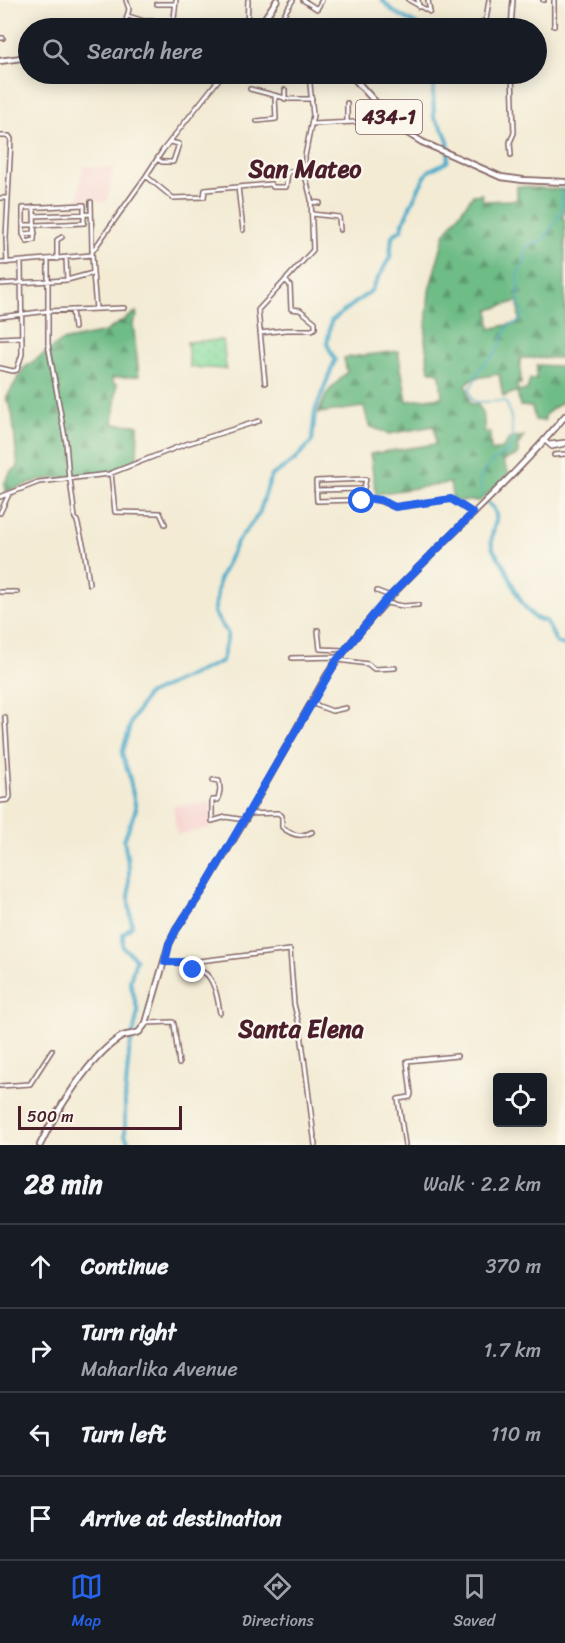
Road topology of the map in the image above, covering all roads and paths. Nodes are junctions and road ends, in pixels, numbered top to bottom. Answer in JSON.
{"nodes":[{"id":1,"x":126,"y":0,"type":"edge"},
{"id":2,"x":248,"y":0,"type":"edge"},
{"id":3,"x":277,"y":0,"type":"edge"},
{"id":4,"x":293,"y":0,"type":"edge"},
{"id":5,"x":303,"y":0,"type":"edge"},
{"id":6,"x":322,"y":0,"type":"edge"},
{"id":7,"x":409,"y":0,"type":"edge"},
{"id":8,"x":418,"y":0,"type":"edge"},
{"id":9,"x":428,"y":0,"type":"edge"},
{"id":10,"x":489,"y":0,"type":"edge"},
{"id":11,"x":513,"y":0,"type":"edge"},
{"id":12,"x":554,"y":0,"type":"edge"},
{"id":13,"x":176,"y":2,"type":"edge"},
{"id":14,"x":157,"y":4,"type":"dead end"},
{"id":15,"x":419,"y":7,"type":"junction"},
{"id":16,"x":127,"y":16,"type":"joint"},
{"id":17,"x":134,"y":18,"type":"edge"},
{"id":18,"x":173,"y":18,"type":"edge"},
{"id":19,"x":247,"y":18,"type":"edge"},
{"id":20,"x":265,"y":18,"type":"edge"},
{"id":21,"x":281,"y":18,"type":"edge"},
{"id":22,"x":486,"y":18,"type":"edge"},
{"id":23,"x":512,"y":18,"type":"edge"},
{"id":24,"x":554,"y":26,"type":"dead end"},
{"id":25,"x":18,"y":58,"type":"edge"},
{"id":26,"x":0,"y":61,"type":"edge"},
{"id":27,"x":215,"y":84,"type":"edge"},
{"id":28,"x":310,"y":84,"type":"edge"},
{"id":29,"x":359,"y":84,"type":"edge"},
{"id":30,"x":512,"y":84,"type":"edge"},
{"id":31,"x":250,"y":89,"type":"dead end"},
{"id":32,"x":285,"y":90,"type":"dead end"},
{"id":33,"x":275,"y":96,"type":"junction"},
{"id":34,"x":285,"y":99,"type":"junction"},
{"id":35,"x":312,"y":99,"type":"junction"},
{"id":36,"x":346,"y":103,"type":"dead end"},
{"id":37,"x":257,"y":121,"type":"dead end"},
{"id":38,"x":346,"y":122,"type":"junction"},
{"id":39,"x":355,"y":122,"type":"dead end"},
{"id":40,"x":311,"y":124,"type":"junction"},
{"id":41,"x":0,"y":136,"type":"edge"},
{"id":42,"x":170,"y":142,"type":"junction"},
{"id":43,"x":511,"y":155,"type":"dead end"},
{"id":44,"x":157,"y":159,"type":"junction"},
{"id":45,"x":305,"y":170,"type":"junction"},
{"id":46,"x":146,"y":177,"type":"junction"},
{"id":47,"x":565,"y":182,"type":"edge"},
{"id":48,"x":238,"y":187,"type":"junction"},
{"id":49,"x":0,"y":198,"type":"edge"},
{"id":50,"x":8,"y":198,"type":"junction"},
{"id":51,"x":91,"y":202,"type":"dead end"},
{"id":52,"x":311,"y":202,"type":"junction"},
{"id":53,"x":320,"y":203,"type":"dead end"},
{"id":54,"x":34,"y":207,"type":"junction"},
{"id":55,"x":84,"y":214,"type":"junction"},
{"id":56,"x":92,"y":214,"type":"junction"},
{"id":57,"x":312,"y":214,"type":"junction"},
{"id":58,"x":34,"y":216,"type":"junction"},
{"id":59,"x":23,"y":225,"type":"junction"},
{"id":60,"x":34,"y":225,"type":"junction"},
{"id":61,"x":243,"y":230,"type":"dead end"},
{"id":62,"x":340,"y":230,"type":"dead end"},
{"id":63,"x":35,"y":233,"type":"junction"},
{"id":64,"x":23,"y":234,"type":"junction"},
{"id":65,"x":62,"y":237,"type":"dead end"},
{"id":66,"x":92,"y":254,"type":"junction"},
{"id":67,"x":66,"y":258,"type":"junction"},
{"id":68,"x":57,"y":259,"type":"junction"},
{"id":69,"x":48,"y":260,"type":"junction"},
{"id":70,"x":21,"y":262,"type":"junction"},
{"id":71,"x":0,"y":263,"type":"edge"},
{"id":72,"x":7,"y":263,"type":"junction"},
{"id":73,"x":93,"y":273,"type":"junction"},
{"id":74,"x":67,"y":280,"type":"junction"},
{"id":75,"x":285,"y":280,"type":"junction"},
{"id":76,"x":48,"y":282,"type":"junction"},
{"id":77,"x":21,"y":283,"type":"junction"},
{"id":78,"x":0,"y":284,"type":"edge"},
{"id":79,"x":124,"y":308,"type":"dead end"},
{"id":80,"x":96,"y":309,"type":"junction"},
{"id":81,"x":72,"y":310,"type":"junction"},
{"id":82,"x":48,"y":311,"type":"junction"},
{"id":83,"x":22,"y":314,"type":"junction"},
{"id":84,"x":0,"y":317,"type":"edge"},
{"id":85,"x":74,"y":328,"type":"dead end"},
{"id":86,"x":260,"y":333,"type":"junction"},
{"id":87,"x":0,"y":338,"type":"edge"},
{"id":88,"x":22,"y":338,"type":"junction"},
{"id":89,"x":0,"y":368,"type":"edge"},
{"id":90,"x":265,"y":383,"type":"dead end"},
{"id":91,"x":565,"y":416,"type":"edge"},
{"id":92,"x":259,"y":421,"type":"dead end"},
{"id":93,"x":547,"y":442,"type":"junction"},
{"id":94,"x":565,"y":443,"type":"edge"},
{"id":95,"x":565,"y":454,"type":"edge"},
{"id":96,"x":554,"y":455,"type":"dead end"},
{"id":97,"x":111,"y":473,"type":"junction"},
{"id":98,"x":70,"y":479,"type":"junction"},
{"id":99,"x":362,"y":489,"type":"junction"},
{"id":100,"x":316,"y":490,"type":"junction"},
{"id":101,"x":9,"y":494,"type":"junction"},
{"id":102,"x":0,"y":497,"type":"edge"},
{"id":103,"x":362,"y":498,"type":"junction"},
{"id":104,"x":0,"y":513,"type":"edge"},
{"id":105,"x":473,"y":513,"type":"junction"},
{"id":106,"x":165,"y":524,"type":"dead end"},
{"id":107,"x":89,"y":584,"type":"dead end"},
{"id":108,"x":377,"y":591,"type":"dead end"},
{"id":109,"x":0,"y":592,"type":"edge"},
{"id":110,"x":17,"y":592,"type":"dead end"},
{"id":111,"x":390,"y":596,"type":"junction"},
{"id":112,"x":384,"y":602,"type":"junction"},
{"id":113,"x":418,"y":605,"type":"dead end"},
{"id":114,"x":318,"y":630,"type":"dead end"},
{"id":115,"x":344,"y":650,"type":"junction"},
{"id":116,"x":292,"y":658,"type":"dead end"},
{"id":117,"x":338,"y":658,"type":"junction"},
{"id":118,"x":395,"y":668,"type":"dead end"},
{"id":119,"x":311,"y":703,"type":"junction"},
{"id":120,"x":346,"y":708,"type":"dead end"},
{"id":121,"x":5,"y":717,"type":"dead end"},
{"id":122,"x":213,"y":780,"type":"dead end"},
{"id":123,"x":0,"y":801,"type":"edge"},
{"id":124,"x":248,"y":814,"type":"junction"},
{"id":125,"x":245,"y":820,"type":"junction"},
{"id":126,"x":312,"y":832,"type":"dead end"},
{"id":127,"x":165,"y":962,"type":"junction"},
{"id":128,"x":190,"y":962,"type":"junction"},
{"id":129,"x":220,"y":1013,"type":"dead end"},
{"id":130,"x":146,"y":1023,"type":"junction"},
{"id":131,"x":52,"y":1050,"type":"dead end"},
{"id":132,"x":457,"y":1056,"type":"dead end"},
{"id":133,"x":179,"y":1064,"type":"dead end"},
{"id":134,"x":0,"y":1086,"type":"edge"},
{"id":135,"x":40,"y":1145,"type":"edge"},
{"id":136,"x":315,"y":1145,"type":"edge"},
{"id":137,"x":405,"y":1145,"type":"edge"}],
"edges":[{"from":1,"to":16,"type":"street"},
{"from":2,"to":19,"type":"street"},
{"from":3,"to":20,"type":"main road"},
{"from":4,"to":21,"type":"street"},
{"from":5,"to":6,"type":"street"},
{"from":7,"to":15,"type":"street"},
{"from":8,"to":15,"type":"street"},
{"from":9,"to":15,"type":"street"},
{"from":10,"to":22,"type":"street"},
{"from":11,"to":23,"type":"street"},
{"from":12,"to":24,"type":"street"},
{"from":13,"to":14,"type":"street"},
{"from":13,"to":18,"type":"street"},
{"from":16,"to":17,"type":"street"},
{"from":25,"to":26,"type":"main road"},
{"from":27,"to":42,"type":"street"},
{"from":28,"to":35,"type":"street"},
{"from":29,"to":47,"type":"main road","number":"434-1"},
{"from":30,"to":43,"type":"street"},
{"from":31,"to":33,"type":"street"},
{"from":32,"to":34,"type":"street"},
{"from":33,"to":34,"type":"street"},
{"from":33,"to":37,"type":"street"},
{"from":34,"to":35,"type":"street"},
{"from":35,"to":40,"type":"street"},
{"from":36,"to":38,"type":"street"},
{"from":38,"to":39,"type":"street"},
{"from":38,"to":40,"type":"street"},
{"from":40,"to":45,"type":"street"},
{"from":41,"to":50,"type":"street"},
{"from":42,"to":44,"type":"street"},
{"from":42,"to":44,"type":"street"},
{"from":44,"to":46,"type":"street"},
{"from":45,"to":48,"type":"street"},
{"from":45,"to":52,"type":"street"},
{"from":46,"to":48,"type":"street"},
{"from":46,"to":66,"type":"street"},
{"from":48,"to":61,"type":"street"},
{"from":49,"to":50,"type":"street"},
{"from":50,"to":72,"type":"street"},
{"from":51,"to":56,"type":"street"},
{"from":52,"to":53,"type":"street"},
{"from":52,"to":57,"type":"street"},
{"from":54,"to":55,"type":"street"},
{"from":54,"to":58,"type":"street"},
{"from":54,"to":59,"type":"street"},
{"from":55,"to":56,"type":"street"},
{"from":55,"to":58,"type":"street"},
{"from":55,"to":60,"type":"street"},
{"from":56,"to":66,"type":"street"},
{"from":57,"to":62,"type":"street"},
{"from":57,"to":75,"type":"street"},
{"from":58,"to":60,"type":"street"},
{"from":59,"to":60,"type":"street"},
{"from":59,"to":64,"type":"street"},
{"from":60,"to":63,"type":"street"},
{"from":63,"to":64,"type":"street"},
{"from":63,"to":64,"type":"street"},
{"from":65,"to":68,"type":"street"},
{"from":66,"to":67,"type":"street"},
{"from":66,"to":73,"type":"street"},
{"from":67,"to":68,"type":"street"},
{"from":67,"to":74,"type":"street"},
{"from":68,"to":69,"type":"street"},
{"from":69,"to":70,"type":"street"},
{"from":69,"to":76,"type":"street"},
{"from":70,"to":72,"type":"street"},
{"from":70,"to":77,"type":"street"},
{"from":71,"to":72,"type":"street"},
{"from":73,"to":74,"type":"street"},
{"from":73,"to":80,"type":"street"},
{"from":74,"to":76,"type":"street"},
{"from":75,"to":86,"type":"street"},
{"from":75,"to":86,"type":"street"},
{"from":76,"to":77,"type":"street"},
{"from":76,"to":82,"type":"street"},
{"from":77,"to":78,"type":"street"},
{"from":77,"to":83,"type":"street"},
{"from":79,"to":80,"type":"street"},
{"from":80,"to":81,"type":"street"},
{"from":81,"to":82,"type":"street"},
{"from":81,"to":85,"type":"street"},
{"from":82,"to":83,"type":"street"},
{"from":82,"to":98,"type":"street"},
{"from":83,"to":84,"type":"street"},
{"from":83,"to":88,"type":"street"},
{"from":86,"to":90,"type":"street"},
{"from":87,"to":88,"type":"street"},
{"from":88,"to":89,"type":"street"},
{"from":91,"to":93,"type":"main road"},
{"from":92,"to":97,"type":"street"},
{"from":93,"to":94,"type":"street"},
{"from":93,"to":105,"type":"main road"},
{"from":95,"to":96,"type":"street"},
{"from":97,"to":98,"type":"street"},
{"from":97,"to":106,"type":"street"},
{"from":98,"to":101,"type":"street"},
{"from":98,"to":107,"type":"street"},
{"from":99,"to":100,"type":"street"},
{"from":99,"to":100,"type":"street"},
{"from":99,"to":103,"type":"street"},
{"from":100,"to":103,"type":"street"},
{"from":101,"to":102,"type":"street"},
{"from":101,"to":104,"type":"street"},
{"from":103,"to":105,"type":"street"},
{"from":105,"to":111,"type":"main road"},
{"from":108,"to":111,"type":"street"},
{"from":109,"to":110,"type":"street"},
{"from":111,"to":112,"type":"main road"},
{"from":112,"to":113,"type":"street"},
{"from":112,"to":115,"type":"main road"},
{"from":114,"to":115,"type":"street"},
{"from":115,"to":117,"type":"main road"},
{"from":116,"to":117,"type":"street"},
{"from":117,"to":118,"type":"street"},
{"from":117,"to":119,"type":"main road"},
{"from":119,"to":120,"type":"street"},
{"from":119,"to":124,"type":"main road"},
{"from":121,"to":123,"type":"street"},
{"from":122,"to":125,"type":"street"},
{"from":124,"to":125,"type":"main road"},
{"from":124,"to":126,"type":"street"},
{"from":125,"to":127,"type":"main road"},
{"from":127,"to":128,"type":"street"},
{"from":127,"to":130,"type":"main road"},
{"from":128,"to":129,"type":"street"},
{"from":128,"to":136,"type":"street"},
{"from":130,"to":133,"type":"street"},
{"from":130,"to":135,"type":"main road"},
{"from":131,"to":134,"type":"street"},
{"from":132,"to":137,"type":"street"}]}
